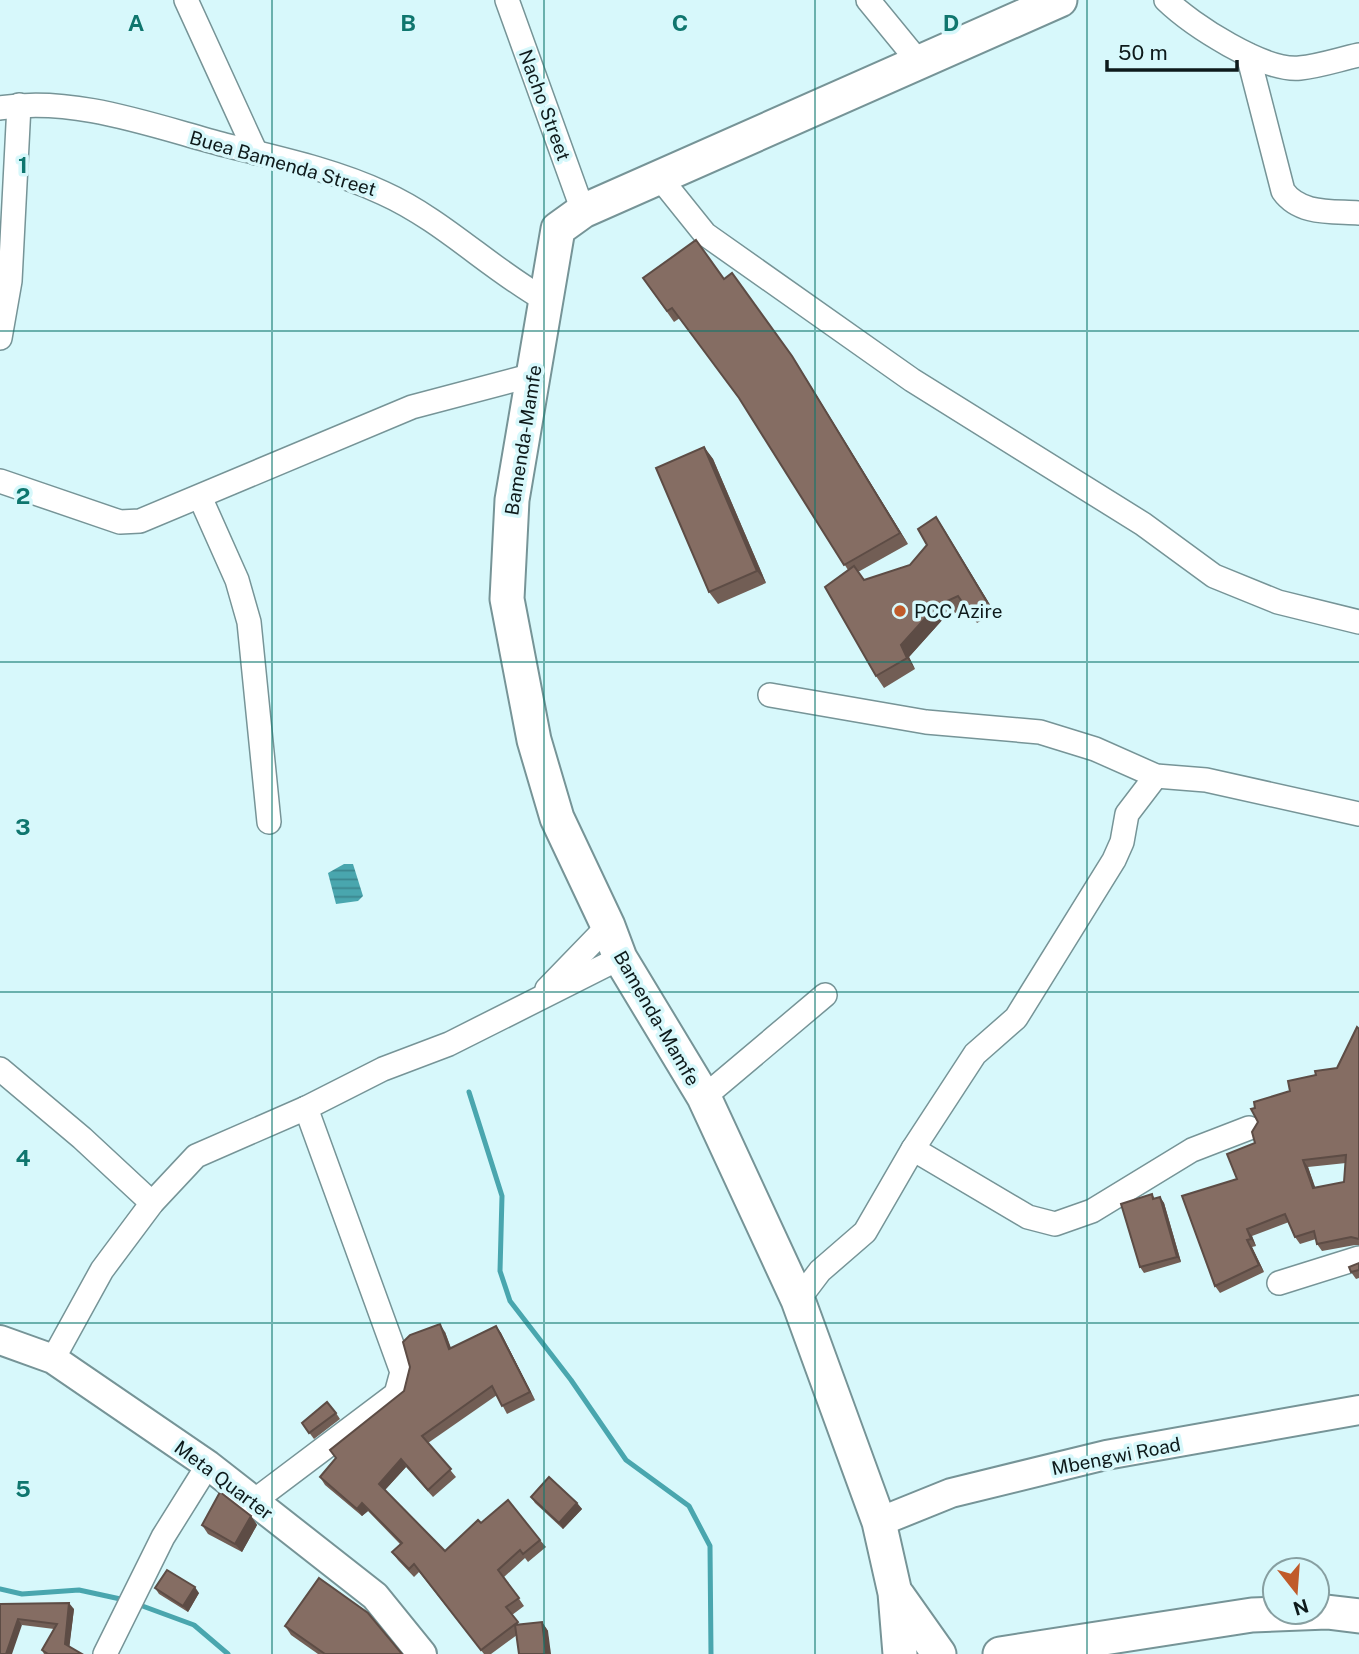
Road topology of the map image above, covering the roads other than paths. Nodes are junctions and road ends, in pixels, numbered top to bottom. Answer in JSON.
{"nodes":[{"id":1,"x":186,"y":0,"type":"edge"},
{"id":2,"x":507,"y":0,"type":"edge"},
{"id":3,"x":868,"y":0,"type":"edge"},
{"id":4,"x":1059,"y":0,"type":"edge"},
{"id":5,"x":1166,"y":0,"type":"edge"},
{"id":6,"x":1248,"y":55,"type":"junction"},
{"id":7,"x":1359,"y":55,"type":"edge"},
{"id":8,"x":918,"y":61,"type":"junction"},
{"id":9,"x":9,"y":106,"type":"edge"},
{"id":10,"x":256,"y":153,"type":"junction"},
{"id":11,"x":660,"y":178,"type":"junction"},
{"id":12,"x":583,"y":211,"type":"junction"},
{"id":13,"x":1359,"y":214,"type":"edge"},
{"id":14,"x":542,"y":299,"type":"junction"},
{"id":15,"x":0,"y":338,"type":"edge"},
{"id":16,"x":533,"y":374,"type":"junction"},
{"id":17,"x":0,"y":481,"type":"edge"},
{"id":18,"x":200,"y":497,"type":"junction"},
{"id":19,"x":1359,"y":622,"type":"edge"},
{"id":20,"x":770,"y":695,"type":"dead end"},
{"id":21,"x":1156,"y":776,"type":"junction"},
{"id":22,"x":1359,"y":814,"type":"edge"},
{"id":23,"x":269,"y":822,"type":"dead end"},
{"id":24,"x":608,"y":926,"type":"junction"},
{"id":25,"x":620,"y":958,"type":"junction"},
{"id":26,"x":825,"y":995,"type":"dead end"},
{"id":27,"x":533,"y":1003,"type":"junction"},
{"id":28,"x":0,"y":1069,"type":"edge"},
{"id":29,"x":704,"y":1097,"type":"junction"},
{"id":30,"x":306,"y":1108,"type":"junction"},
{"id":31,"x":1249,"y":1128,"type":"dead end"},
{"id":32,"x":913,"y":1149,"type":"junction"},
{"id":33,"x":152,"y":1203,"type":"junction"},
{"id":34,"x":1359,"y":1258,"type":"edge"},
{"id":35,"x":1279,"y":1283,"type":"dead end"},
{"id":36,"x":798,"y":1300,"type":"junction"},
{"id":37,"x":0,"y":1340,"type":"edge"},
{"id":38,"x":53,"y":1359,"type":"junction"},
{"id":39,"x":1359,"y":1410,"type":"edge"},
{"id":40,"x":208,"y":1465,"type":"junction"},
{"id":41,"x":254,"y":1501,"type":"junction"},
{"id":42,"x":879,"y":1522,"type":"junction"},
{"id":43,"x":895,"y":1593,"type":"junction"},
{"id":44,"x":1359,"y":1616,"type":"edge"},
{"id":45,"x":1083,"y":1648,"type":"edge"},
{"id":46,"x":105,"y":1654,"type":"edge"},
{"id":47,"x":422,"y":1654,"type":"edge"},
{"id":48,"x":900,"y":1654,"type":"edge"},
{"id":49,"x":939,"y":1654,"type":"edge"},
{"id":50,"x":1000,"y":1654,"type":"edge"}],
"edges":[{"from":1,"to":10,"type":"street"},
{"from":2,"to":12,"type":"street","name":"Nacho Street"},
{"from":3,"to":8,"type":"street"},
{"from":4,"to":8,"type":"highway","name":"Bamenda-Mamfe"},
{"from":5,"to":6,"type":"street"},
{"from":6,"to":7,"type":"street"},
{"from":6,"to":13,"type":"street"},
{"from":8,"to":11,"type":"highway","name":"Bamenda-Mamfe"},
{"from":9,"to":10,"type":"street","name":"Buea Bamenda Street"},
{"from":9,"to":15,"type":"street"},
{"from":10,"to":14,"type":"street","name":"Buea Bamenda Street"},
{"from":11,"to":12,"type":"highway","name":"Bamenda-Mamfe"},
{"from":11,"to":19,"type":"street"},
{"from":12,"to":14,"type":"highway","name":"Bamenda-Mamfe"},
{"from":14,"to":16,"type":"highway","name":"Bamenda-Mamfe"},
{"from":16,"to":18,"type":"street"},
{"from":16,"to":24,"type":"highway","name":"Bamenda-Mamfe"},
{"from":17,"to":18,"type":"street"},
{"from":18,"to":23,"type":"street"},
{"from":20,"to":21,"type":"street"},
{"from":21,"to":22,"type":"street"},
{"from":21,"to":32,"type":"street"},
{"from":24,"to":25,"type":"highway","name":"Bamenda-Mamfe"},
{"from":24,"to":27,"type":"street"},
{"from":25,"to":27,"type":"street"},
{"from":25,"to":29,"type":"highway","name":"Bamenda-Mamfe"},
{"from":26,"to":29,"type":"street"},
{"from":27,"to":30,"type":"street"},
{"from":28,"to":33,"type":"street"},
{"from":29,"to":36,"type":"highway","name":"Bamenda-Mamfe"},
{"from":30,"to":33,"type":"street"},
{"from":30,"to":41,"type":"street"},
{"from":31,"to":32,"type":"street"},
{"from":32,"to":36,"type":"street"},
{"from":33,"to":38,"type":"street"},
{"from":34,"to":35,"type":"street"},
{"from":36,"to":42,"type":"highway","name":"Bamenda-Mamfe"},
{"from":37,"to":38,"type":"main road","name":"Meta Quarter"},
{"from":38,"to":40,"type":"main road","name":"Meta Quarter"},
{"from":39,"to":42,"type":"main road","name":"Mbengwi Road"},
{"from":40,"to":41,"type":"main road","name":"Meta Quarter"},
{"from":40,"to":46,"type":"street"},
{"from":41,"to":47,"type":"main road","name":"Meta Quarter"},
{"from":42,"to":43,"type":"highway","name":"Bamenda-Mamfe"},
{"from":43,"to":48,"type":"highway","name":"Bamenda-Mamfe"},
{"from":43,"to":49,"type":"highway","name":"Bamenda-Mamfe"},
{"from":44,"to":45,"type":"highway"},
{"from":45,"to":50,"type":"highway"}]}
